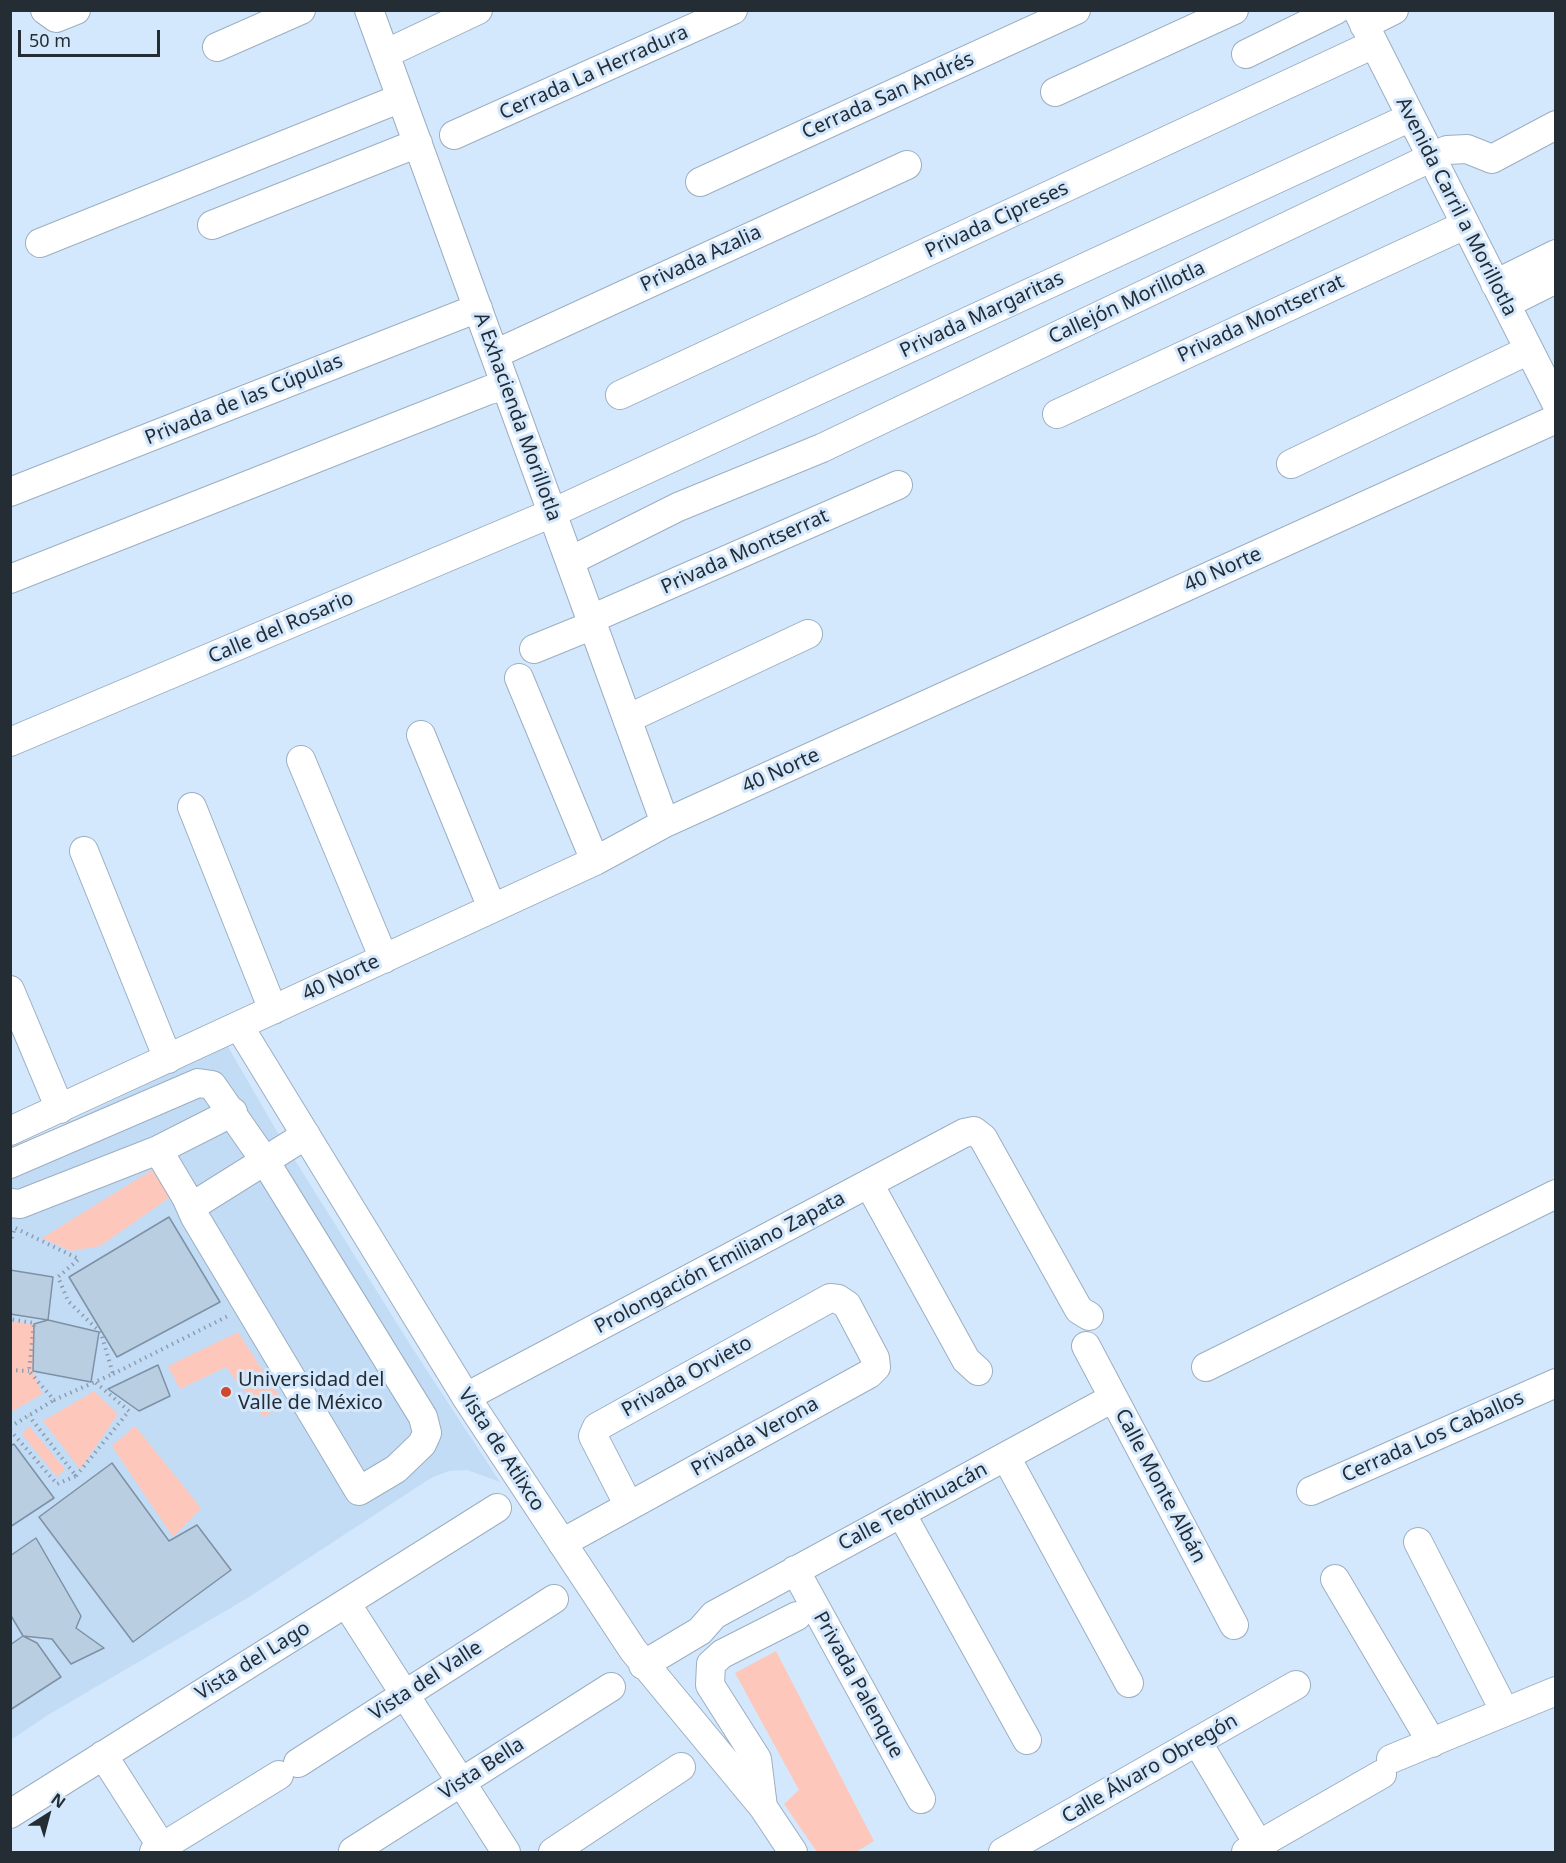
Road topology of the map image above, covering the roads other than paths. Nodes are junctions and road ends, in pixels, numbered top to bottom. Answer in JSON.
{"nodes":[{"id":1,"x":45,"y":10,"type":"edge"},
{"id":2,"x":76,"y":10,"type":"edge"},
{"id":3,"x":301,"y":10,"type":"edge"},
{"id":4,"x":369,"y":10,"type":"edge"},
{"id":5,"x":478,"y":10,"type":"edge"},
{"id":6,"x":733,"y":10,"type":"edge"},
{"id":7,"x":1076,"y":10,"type":"edge"},
{"id":8,"x":1234,"y":10,"type":"edge"},
{"id":9,"x":1336,"y":10,"type":"edge"},
{"id":10,"x":1394,"y":10,"type":"edge"},
{"id":11,"x":1365,"y":26,"type":"edge"},
{"id":12,"x":216,"y":47,"type":"dead end"},
{"id":13,"x":385,"y":54,"type":"junction"},
{"id":14,"x":1246,"y":54,"type":"dead end"},
{"id":15,"x":1055,"y":92,"type":"dead end"},
{"id":16,"x":401,"y":98,"type":"junction"},
{"id":17,"x":1411,"y":117,"type":"junction"},
{"id":18,"x":1556,"y":125,"type":"edge"},
{"id":19,"x":454,"y":135,"type":"dead end"},
{"id":20,"x":418,"y":143,"type":"junction"},
{"id":21,"x":1431,"y":158,"type":"junction"},
{"id":22,"x":907,"y":165,"type":"dead end"},
{"id":23,"x":699,"y":182,"type":"dead end"},
{"id":24,"x":212,"y":225,"type":"dead end"},
{"id":25,"x":1465,"y":225,"type":"junction"},
{"id":26,"x":40,"y":243,"type":"dead end"},
{"id":27,"x":1556,"y":254,"type":"edge"},
{"id":28,"x":1556,"y":279,"type":"edge"},
{"id":29,"x":1500,"y":294,"type":"junction"},
{"id":30,"x":478,"y":308,"type":"junction"},
{"id":31,"x":1529,"y":350,"type":"junction"},
{"id":32,"x":495,"y":354,"type":"junction"},
{"id":33,"x":506,"y":386,"type":"junction"},
{"id":34,"x":620,"y":395,"type":"dead end"},
{"id":35,"x":1556,"y":403,"type":"edge"},
{"id":36,"x":1057,"y":414,"type":"dead end"},
{"id":37,"x":1556,"y":419,"type":"edge"},
{"id":38,"x":1291,"y":464,"type":"dead end"},
{"id":39,"x":898,"y":485,"type":"dead end"},
{"id":40,"x":10,"y":492,"type":"edge"},
{"id":41,"x":552,"y":513,"type":"junction"},
{"id":42,"x":570,"y":561,"type":"junction"},
{"id":43,"x":10,"y":579,"type":"edge"},
{"id":44,"x":592,"y":622,"type":"junction"},
{"id":45,"x":808,"y":634,"type":"dead end"},
{"id":46,"x":534,"y":649,"type":"dead end"},
{"id":47,"x":519,"y":678,"type":"dead end"},
{"id":48,"x":627,"y":719,"type":"junction"},
{"id":49,"x":421,"y":735,"type":"dead end"},
{"id":50,"x":10,"y":742,"type":"edge"},
{"id":51,"x":301,"y":760,"type":"dead end"},
{"id":52,"x":192,"y":807,"type":"dead end"},
{"id":53,"x":665,"y":824,"type":"junction"},
{"id":54,"x":84,"y":850,"type":"dead end"},
{"id":55,"x":594,"y":861,"type":"junction"},
{"id":56,"x":492,"y":908,"type":"junction"},
{"id":57,"x":384,"y":959,"type":"junction"},
{"id":58,"x":10,"y":990,"type":"edge"},
{"id":59,"x":273,"y":1010,"type":"junction"},
{"id":60,"x":238,"y":1026,"type":"junction"},
{"id":61,"x":168,"y":1059,"type":"junction"},
{"id":62,"x":60,"y":1108,"type":"junction"},
{"id":63,"x":232,"y":1112,"type":"junction"},
{"id":64,"x":10,"y":1131,"type":"edge"},
{"id":65,"x":306,"y":1135,"type":"junction"},
{"id":66,"x":158,"y":1150,"type":"junction"},
{"id":67,"x":265,"y":1161,"type":"junction"},
{"id":68,"x":10,"y":1164,"type":"edge"},
{"id":69,"x":869,"y":1184,"type":"junction"},
{"id":70,"x":1556,"y":1194,"type":"edge"},
{"id":71,"x":10,"y":1203,"type":"edge"},
{"id":72,"x":191,"y":1207,"type":"junction"},
{"id":73,"x":838,"y":1299,"type":"joint"},
{"id":74,"x":1089,"y":1316,"type":"dead end"},
{"id":75,"x":1086,"y":1346,"type":"dead end"},
{"id":76,"x":1206,"y":1367,"type":"dead end"},
{"id":77,"x":978,"y":1371,"type":"dead end"},
{"id":78,"x":1556,"y":1383,"type":"edge"},
{"id":79,"x":466,"y":1397,"type":"junction"},
{"id":80,"x":1113,"y":1398,"type":"junction"},
{"id":81,"x":1006,"y":1457,"type":"junction"},
{"id":82,"x":1311,"y":1491,"type":"dead end"},
{"id":83,"x":624,"y":1497,"type":"junction"},
{"id":84,"x":497,"y":1508,"type":"dead end"},
{"id":85,"x":901,"y":1513,"type":"junction"},
{"id":86,"x":557,"y":1535,"type":"junction"},
{"id":87,"x":1418,"y":1542,"type":"dead end"},
{"id":88,"x":795,"y":1570,"type":"junction"},
{"id":89,"x":1335,"y":1579,"type":"dead end"},
{"id":90,"x":554,"y":1599,"type":"dead end"},
{"id":91,"x":346,"y":1603,"type":"junction"},
{"id":92,"x":797,"y":1616,"type":"dead end"},
{"id":93,"x":1234,"y":1625,"type":"dead end"},
{"id":94,"x":638,"y":1657,"type":"junction"},
{"id":95,"x":1129,"y":1683,"type":"dead end"},
{"id":96,"x":1296,"y":1685,"type":"dead end"},
{"id":97,"x":611,"y":1687,"type":"dead end"},
{"id":98,"x":1556,"y":1691,"type":"edge"},
{"id":99,"x":405,"y":1695,"type":"junction"},
{"id":100,"x":1505,"y":1712,"type":"junction"},
{"id":101,"x":1026,"y":1740,"type":"dead end"},
{"id":102,"x":1198,"y":1743,"type":"junction"},
{"id":103,"x":1432,"y":1743,"type":"junction"},
{"id":104,"x":103,"y":1755,"type":"junction"},
{"id":105,"x":681,"y":1767,"type":"dead end"},
{"id":106,"x":461,"y":1783,"type":"junction"},
{"id":107,"x":921,"y":1799,"type":"dead end"},
{"id":108,"x":763,"y":1807,"type":"junction"},
{"id":109,"x":10,"y":1814,"type":"edge"},
{"id":110,"x":1256,"y":1850,"type":"edge"},
{"id":111,"x":160,"y":1851,"type":"edge"},
{"id":112,"x":353,"y":1851,"type":"edge"},
{"id":113,"x":506,"y":1852,"type":"edge"},
{"id":114,"x":553,"y":1852,"type":"edge"},
{"id":115,"x":793,"y":1852,"type":"edge"},
{"id":116,"x":1003,"y":1852,"type":"edge"}],
"edges":[{"from":1,"to":2,"type":"street"},
{"from":3,"to":12,"type":"street"},
{"from":4,"to":13,"type":"street","name":"A Exhacienda Morillotla"},
{"from":5,"to":13,"type":"street"},
{"from":6,"to":19,"type":"street","name":"Cerrada La Herradura"},
{"from":7,"to":23,"type":"street","name":"Cerrada San Andrés"},
{"from":8,"to":15,"type":"street"},
{"from":9,"to":14,"type":"street"},
{"from":10,"to":11,"type":"street","name":"Privada Cipreses"},
{"from":11,"to":17,"type":"street","name":"Avenida Carril a Morillotla"},
{"from":11,"to":34,"type":"street","name":"Privada Cipreses"},
{"from":13,"to":16,"type":"street","name":"A Exhacienda Morillotla"},
{"from":16,"to":20,"type":"street","name":"A Exhacienda Morillotla"},
{"from":16,"to":26,"type":"street"},
{"from":17,"to":21,"type":"street","name":"Avenida Carril a Morillotla"},
{"from":17,"to":41,"type":"street","name":"Privada Margaritas"},
{"from":18,"to":21,"type":"street","name":"Callejón Morillotla"},
{"from":20,"to":24,"type":"street"},
{"from":20,"to":30,"type":"street","name":"A Exhacienda Morillotla"},
{"from":21,"to":25,"type":"street","name":"Avenida Carril a Morillotla"},
{"from":21,"to":42,"type":"street","name":"Callejón Morillotla"},
{"from":22,"to":32,"type":"street","name":"Privada Azalia"},
{"from":25,"to":29,"type":"street","name":"Avenida Carril a Morillotla"},
{"from":25,"to":36,"type":"street","name":"Privada Montserrat"},
{"from":27,"to":29,"type":"street"},
{"from":28,"to":29,"type":"street"},
{"from":29,"to":31,"type":"street","name":"Avenida Carril a Morillotla"},
{"from":30,"to":32,"type":"street","name":"A Exhacienda Morillotla"},
{"from":30,"to":40,"type":"street","name":"Privada de las Cúpulas"},
{"from":31,"to":35,"type":"street","name":"Avenida Carril a Morillotla"},
{"from":31,"to":38,"type":"street"},
{"from":32,"to":33,"type":"street","name":"A Exhacienda Morillotla"},
{"from":33,"to":41,"type":"street","name":"A Exhacienda Morillotla"},
{"from":33,"to":43,"type":"street"},
{"from":37,"to":53,"type":"street","name":"40 Norte"},
{"from":39,"to":44,"type":"street","name":"Privada Montserrat"},
{"from":41,"to":42,"type":"street","name":"A Exhacienda Morillotla"},
{"from":41,"to":50,"type":"street","name":"Calle del Rosario"},
{"from":42,"to":44,"type":"street","name":"A Exhacienda Morillotla"},
{"from":44,"to":46,"type":"street","name":"Privada Montserrat"},
{"from":44,"to":48,"type":"street","name":"A Exhacienda Morillotla"},
{"from":45,"to":48,"type":"street"},
{"from":47,"to":55,"type":"street"},
{"from":48,"to":53,"type":"street","name":"A Exhacienda Morillotla"},
{"from":49,"to":56,"type":"street"},
{"from":51,"to":57,"type":"street"},
{"from":52,"to":59,"type":"street"},
{"from":53,"to":55,"type":"street","name":"40 Norte"},
{"from":54,"to":61,"type":"street"},
{"from":55,"to":56,"type":"street","name":"40 Norte"},
{"from":56,"to":57,"type":"street","name":"40 Norte"},
{"from":57,"to":59,"type":"street","name":"40 Norte"},
{"from":58,"to":62,"type":"street"},
{"from":59,"to":60,"type":"street","name":"40 Norte"},
{"from":60,"to":61,"type":"street","name":"40 Norte"},
{"from":60,"to":65,"type":"street","name":"Vista de Atlixco"},
{"from":61,"to":62,"type":"street","name":"40 Norte"},
{"from":62,"to":64,"type":"street","name":"40 Norte"},
{"from":63,"to":66,"type":"street"},
{"from":63,"to":67,"type":"street"},
{"from":63,"to":68,"type":"street"},
{"from":65,"to":67,"type":"street"},
{"from":65,"to":79,"type":"street","name":"Vista de Atlixco"},
{"from":66,"to":71,"type":"street"},
{"from":66,"to":72,"type":"street"},
{"from":67,"to":72,"type":"street"},
{"from":67,"to":72,"type":"street"},
{"from":69,"to":74,"type":"street","name":"Prolongación Emiliano Zapata"},
{"from":69,"to":77,"type":"street"},
{"from":69,"to":79,"type":"street","name":"Prolongación Emiliano Zapata"},
{"from":70,"to":76,"type":"street"},
{"from":73,"to":83,"type":"street","name":"Privada Orvieto"},
{"from":73,"to":83,"type":"street","name":"Privada Verona"},
{"from":75,"to":80,"type":"street","name":"Calle Monte Albán"},
{"from":78,"to":82,"type":"street","name":"Cerrada Los Caballos"},
{"from":79,"to":86,"type":"street","name":"Vista de Atlixco"},
{"from":80,"to":81,"type":"street","name":"Calle Teotihuacán"},
{"from":80,"to":93,"type":"street","name":"Calle Monte Albán"},
{"from":81,"to":85,"type":"street","name":"Calle Teotihuacán"},
{"from":81,"to":95,"type":"street"},
{"from":83,"to":86,"type":"street","name":"Privada Verona"},
{"from":84,"to":91,"type":"street","name":"Vista del Lago"},
{"from":85,"to":88,"type":"street","name":"Calle Teotihuacán"},
{"from":85,"to":101,"type":"street"},
{"from":86,"to":94,"type":"street","name":"Vista de Atlixco"},
{"from":87,"to":100,"type":"street"},
{"from":88,"to":94,"type":"street","name":"Calle Teotihuacán"},
{"from":88,"to":107,"type":"street","name":"Privada Palenque"},
{"from":89,"to":103,"type":"street"},
{"from":90,"to":99,"type":"street","name":"Vista del Valle"},
{"from":91,"to":99,"type":"street"},
{"from":91,"to":104,"type":"street","name":"Vista del Lago"},
{"from":92,"to":108,"type":"street"},
{"from":94,"to":108,"type":"street","name":"Vista de Atlixco"},
{"from":96,"to":102,"type":"street","name":"Calle Álvaro Obregón"},
{"from":97,"to":106,"type":"street","name":"Vista Bella"},
{"from":98,"to":100,"type":"street"},
{"from":99,"to":106,"type":"street"},
{"from":99,"to":111,"type":"street","name":"Vista del Valle"},
{"from":100,"to":103,"type":"street"},
{"from":102,"to":110,"type":"street"},
{"from":102,"to":116,"type":"street","name":"Calle Álvaro Obregón"},
{"from":103,"to":110,"type":"street"},
{"from":104,"to":109,"type":"street","name":"Vista del Lago"},
{"from":104,"to":111,"type":"street"},
{"from":105,"to":114,"type":"street"},
{"from":106,"to":112,"type":"street","name":"Vista Bella"},
{"from":106,"to":113,"type":"street"},
{"from":108,"to":115,"type":"street","name":"Vista de Atlixco"}]}
